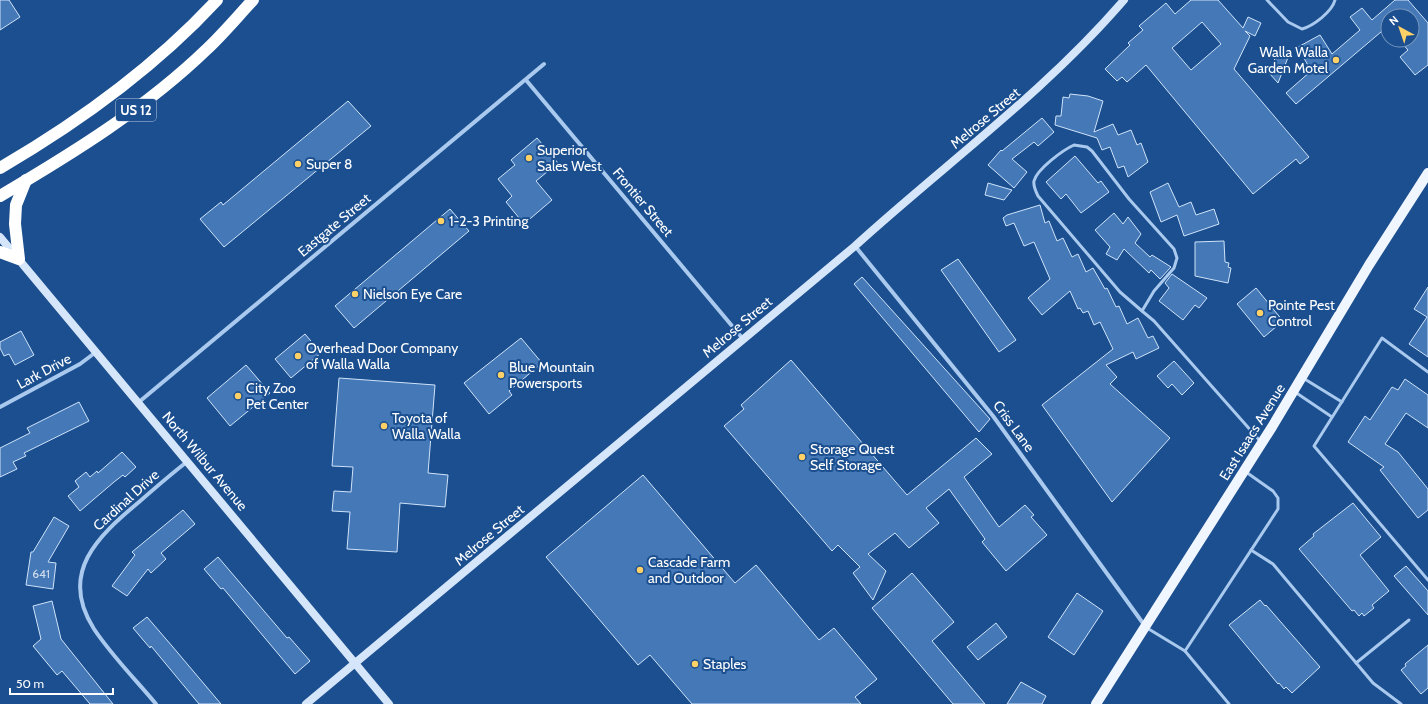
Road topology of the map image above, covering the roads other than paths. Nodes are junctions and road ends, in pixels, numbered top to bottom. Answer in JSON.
{"nodes":[{"id":1,"x":216,"y":0,"type":"edge"},
{"id":2,"x":253,"y":0,"type":"edge"},
{"id":3,"x":1124,"y":0,"type":"edge"},
{"id":4,"x":1267,"y":0,"type":"edge"},
{"id":5,"x":1335,"y":0,"type":"edge"},
{"id":6,"x":544,"y":64,"type":"dead end"},
{"id":7,"x":526,"y":80,"type":"junction"},
{"id":8,"x":0,"y":168,"type":"edge"},
{"id":9,"x":1428,"y":173,"type":"edge"},
{"id":10,"x":26,"y":180,"type":"junction"},
{"id":11,"x":0,"y":196,"type":"edge"},
{"id":12,"x":0,"y":236,"type":"edge"},
{"id":13,"x":855,"y":246,"type":"junction"},
{"id":14,"x":0,"y":252,"type":"edge"},
{"id":15,"x":19,"y":259,"type":"junction"},
{"id":16,"x":1142,"y":311,"type":"junction"},
{"id":17,"x":743,"y":339,"type":"junction"},
{"id":18,"x":96,"y":352,"type":"junction"},
{"id":19,"x":1428,"y":372,"type":"edge"},
{"id":20,"x":1302,"y":378,"type":"junction"},
{"id":21,"x":1294,"y":391,"type":"junction"},
{"id":22,"x":139,"y":402,"type":"junction"},
{"id":23,"x":1342,"y":402,"type":"junction"},
{"id":24,"x":0,"y":407,"type":"edge"},
{"id":25,"x":1332,"y":417,"type":"junction"},
{"id":26,"x":1262,"y":443,"type":"junction"},
{"id":27,"x":188,"y":460,"type":"junction"},
{"id":28,"x":1244,"y":471,"type":"junction"},
{"id":29,"x":1251,"y":550,"type":"junction"},
{"id":30,"x":1428,"y":580,"type":"edge"},
{"id":31,"x":1409,"y":620,"type":"dead end"},
{"id":32,"x":1145,"y":627,"type":"junction"},
{"id":33,"x":1185,"y":651,"type":"junction"},
{"id":34,"x":356,"y":662,"type":"junction"},
{"id":35,"x":1356,"y":663,"type":"junction"},
{"id":36,"x":156,"y":704,"type":"edge"},
{"id":37,"x":306,"y":704,"type":"edge"},
{"id":38,"x":389,"y":704,"type":"edge"},
{"id":39,"x":1096,"y":704,"type":"edge"},
{"id":40,"x":1228,"y":704,"type":"edge"},
{"id":41,"x":1401,"y":704,"type":"edge"}],
"edges":[{"from":1,"to":8,"type":"highway","number":"US 12"},
{"from":2,"to":10,"type":"highway","number":"US 12"},
{"from":3,"to":13,"type":"street","name":"Melrose Street"},
{"from":4,"to":5,"type":"lane"},
{"from":6,"to":7,"type":"street","name":"Eastgate Street"},
{"from":7,"to":17,"type":"street","name":"Frontier Street"},
{"from":7,"to":22,"type":"street","name":"Eastgate Street"},
{"from":9,"to":20,"type":"main road","name":"East Isaacs Avenue"},
{"from":10,"to":11,"type":"highway","number":"US 12"},
{"from":10,"to":15,"type":"highway"},
{"from":12,"to":15,"type":"street","name":"North Wilbur Avenue"},
{"from":13,"to":17,"type":"street","name":"Melrose Street"},
{"from":13,"to":32,"type":"street","name":"Criss Lane"},
{"from":14,"to":15,"type":"highway"},
{"from":15,"to":18,"type":"street","name":"North Wilbur Avenue"},
{"from":16,"to":16,"type":"lane"},
{"from":16,"to":26,"type":"lane"},
{"from":17,"to":34,"type":"street","name":"Melrose Street"},
{"from":18,"to":22,"type":"street","name":"North Wilbur Avenue"},
{"from":18,"to":24,"type":"street","name":"Lark Drive"},
{"from":19,"to":23,"type":"lane"},
{"from":20,"to":21,"type":"main road","name":"East Isaacs Avenue"},
{"from":20,"to":23,"type":"lane"},
{"from":21,"to":25,"type":"lane"},
{"from":21,"to":26,"type":"main road","name":"East Isaacs Avenue"},
{"from":22,"to":27,"type":"street","name":"North Wilbur Avenue"},
{"from":23,"to":25,"type":"lane"},
{"from":25,"to":30,"type":"lane"},
{"from":26,"to":28,"type":"main road","name":"East Isaacs Avenue"},
{"from":27,"to":34,"type":"street","name":"North Wilbur Avenue"},
{"from":27,"to":36,"type":"street","name":"Cardinal Drive"},
{"from":28,"to":29,"type":"lane"},
{"from":28,"to":32,"type":"main road","name":"East Isaacs Avenue"},
{"from":29,"to":33,"type":"lane"},
{"from":29,"to":35,"type":"lane"},
{"from":31,"to":35,"type":"lane"},
{"from":32,"to":33,"type":"lane"},
{"from":32,"to":39,"type":"main road","name":"East Isaacs Avenue"},
{"from":33,"to":40,"type":"lane"},
{"from":34,"to":37,"type":"street","name":"Melrose Street"},
{"from":34,"to":38,"type":"street","name":"North Wilbur Avenue"},
{"from":35,"to":41,"type":"lane"}]}
